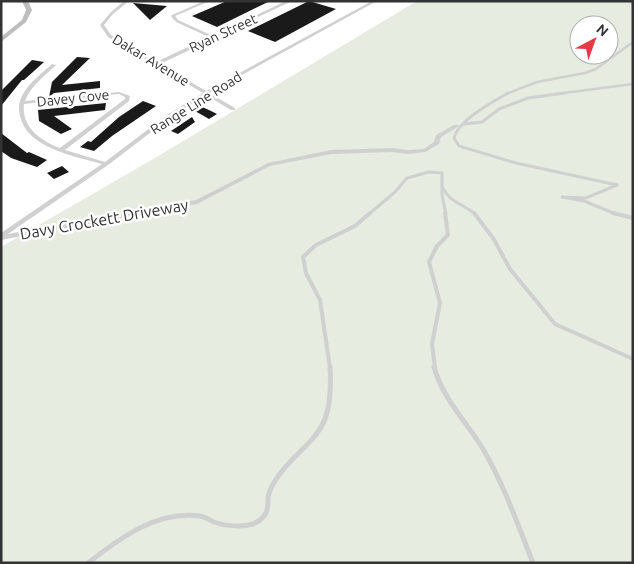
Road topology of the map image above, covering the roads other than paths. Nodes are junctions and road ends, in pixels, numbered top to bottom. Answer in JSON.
{"nodes":[{"id":1,"x":25,"y":1,"type":"edge"},
{"id":2,"x":127,"y":1,"type":"edge"},
{"id":3,"x":208,"y":1,"type":"edge"},
{"id":4,"x":290,"y":1,"type":"edge"},
{"id":5,"x":375,"y":1,"type":"edge"},
{"id":6,"x":631,"y":1,"type":"edge"},
{"id":7,"x":633,"y":6,"type":"edge"},
{"id":8,"x":214,"y":38,"type":"junction"},
{"id":9,"x":1,"y":40,"type":"edge"},
{"id":10,"x":633,"y":42,"type":"edge"},
{"id":11,"x":156,"y":64,"type":"junction"},
{"id":12,"x":54,"y":65,"type":"dead end"},
{"id":13,"x":633,"y":84,"type":"edge"},
{"id":14,"x":206,"y":93,"type":"junction"},
{"id":15,"x":21,"y":103,"type":"junction"},
{"id":16,"x":233,"y":109,"type":"dead end"},
{"id":17,"x":464,"y":124,"type":"junction"},
{"id":18,"x":456,"y":126,"type":"dead end"},
{"id":19,"x":62,"y":149,"type":"junction"},
{"id":20,"x":106,"y":164,"type":"junction"},
{"id":21,"x":441,"y":184,"type":"junction"},
{"id":22,"x":633,"y":218,"type":"edge"},
{"id":23,"x":1,"y":237,"type":"edge"},
{"id":24,"x":633,"y":360,"type":"edge"},
{"id":25,"x":88,"y":563,"type":"edge"},
{"id":26,"x":533,"y":563,"type":"edge"}],
"edges":[{"from":1,"to":9,"type":"street"},
{"from":2,"to":11,"type":"street","name":"Dakar Avenue"},
{"from":3,"to":8,"type":"street"},
{"from":4,"to":8,"type":"street","name":"Ryan Street"},
{"from":5,"to":14,"type":"street","name":"Range Line Road"},
{"from":6,"to":7,"type":"lane"},
{"from":8,"to":11,"type":"street","name":"Ryan Street"},
{"from":10,"to":17,"type":"lane"},
{"from":11,"to":14,"type":"street","name":"Dakar Avenue"},
{"from":12,"to":15,"type":"street"},
{"from":13,"to":17,"type":"lane"},
{"from":14,"to":16,"type":"street","name":"Dakar Avenue"},
{"from":14,"to":20,"type":"street","name":"Range Line Road"},
{"from":15,"to":19,"type":"street"},
{"from":15,"to":19,"type":"street","name":"Davey Cove"},
{"from":17,"to":22,"type":"lane"},
{"from":18,"to":23,"type":"street","name":"Davy Crockett Driveway"},
{"from":19,"to":20,"type":"street"},
{"from":20,"to":23,"type":"street","name":"Range Line Road"},
{"from":21,"to":24,"type":"lane"},
{"from":21,"to":25,"type":"lane"},
{"from":21,"to":26,"type":"lane"}]}
